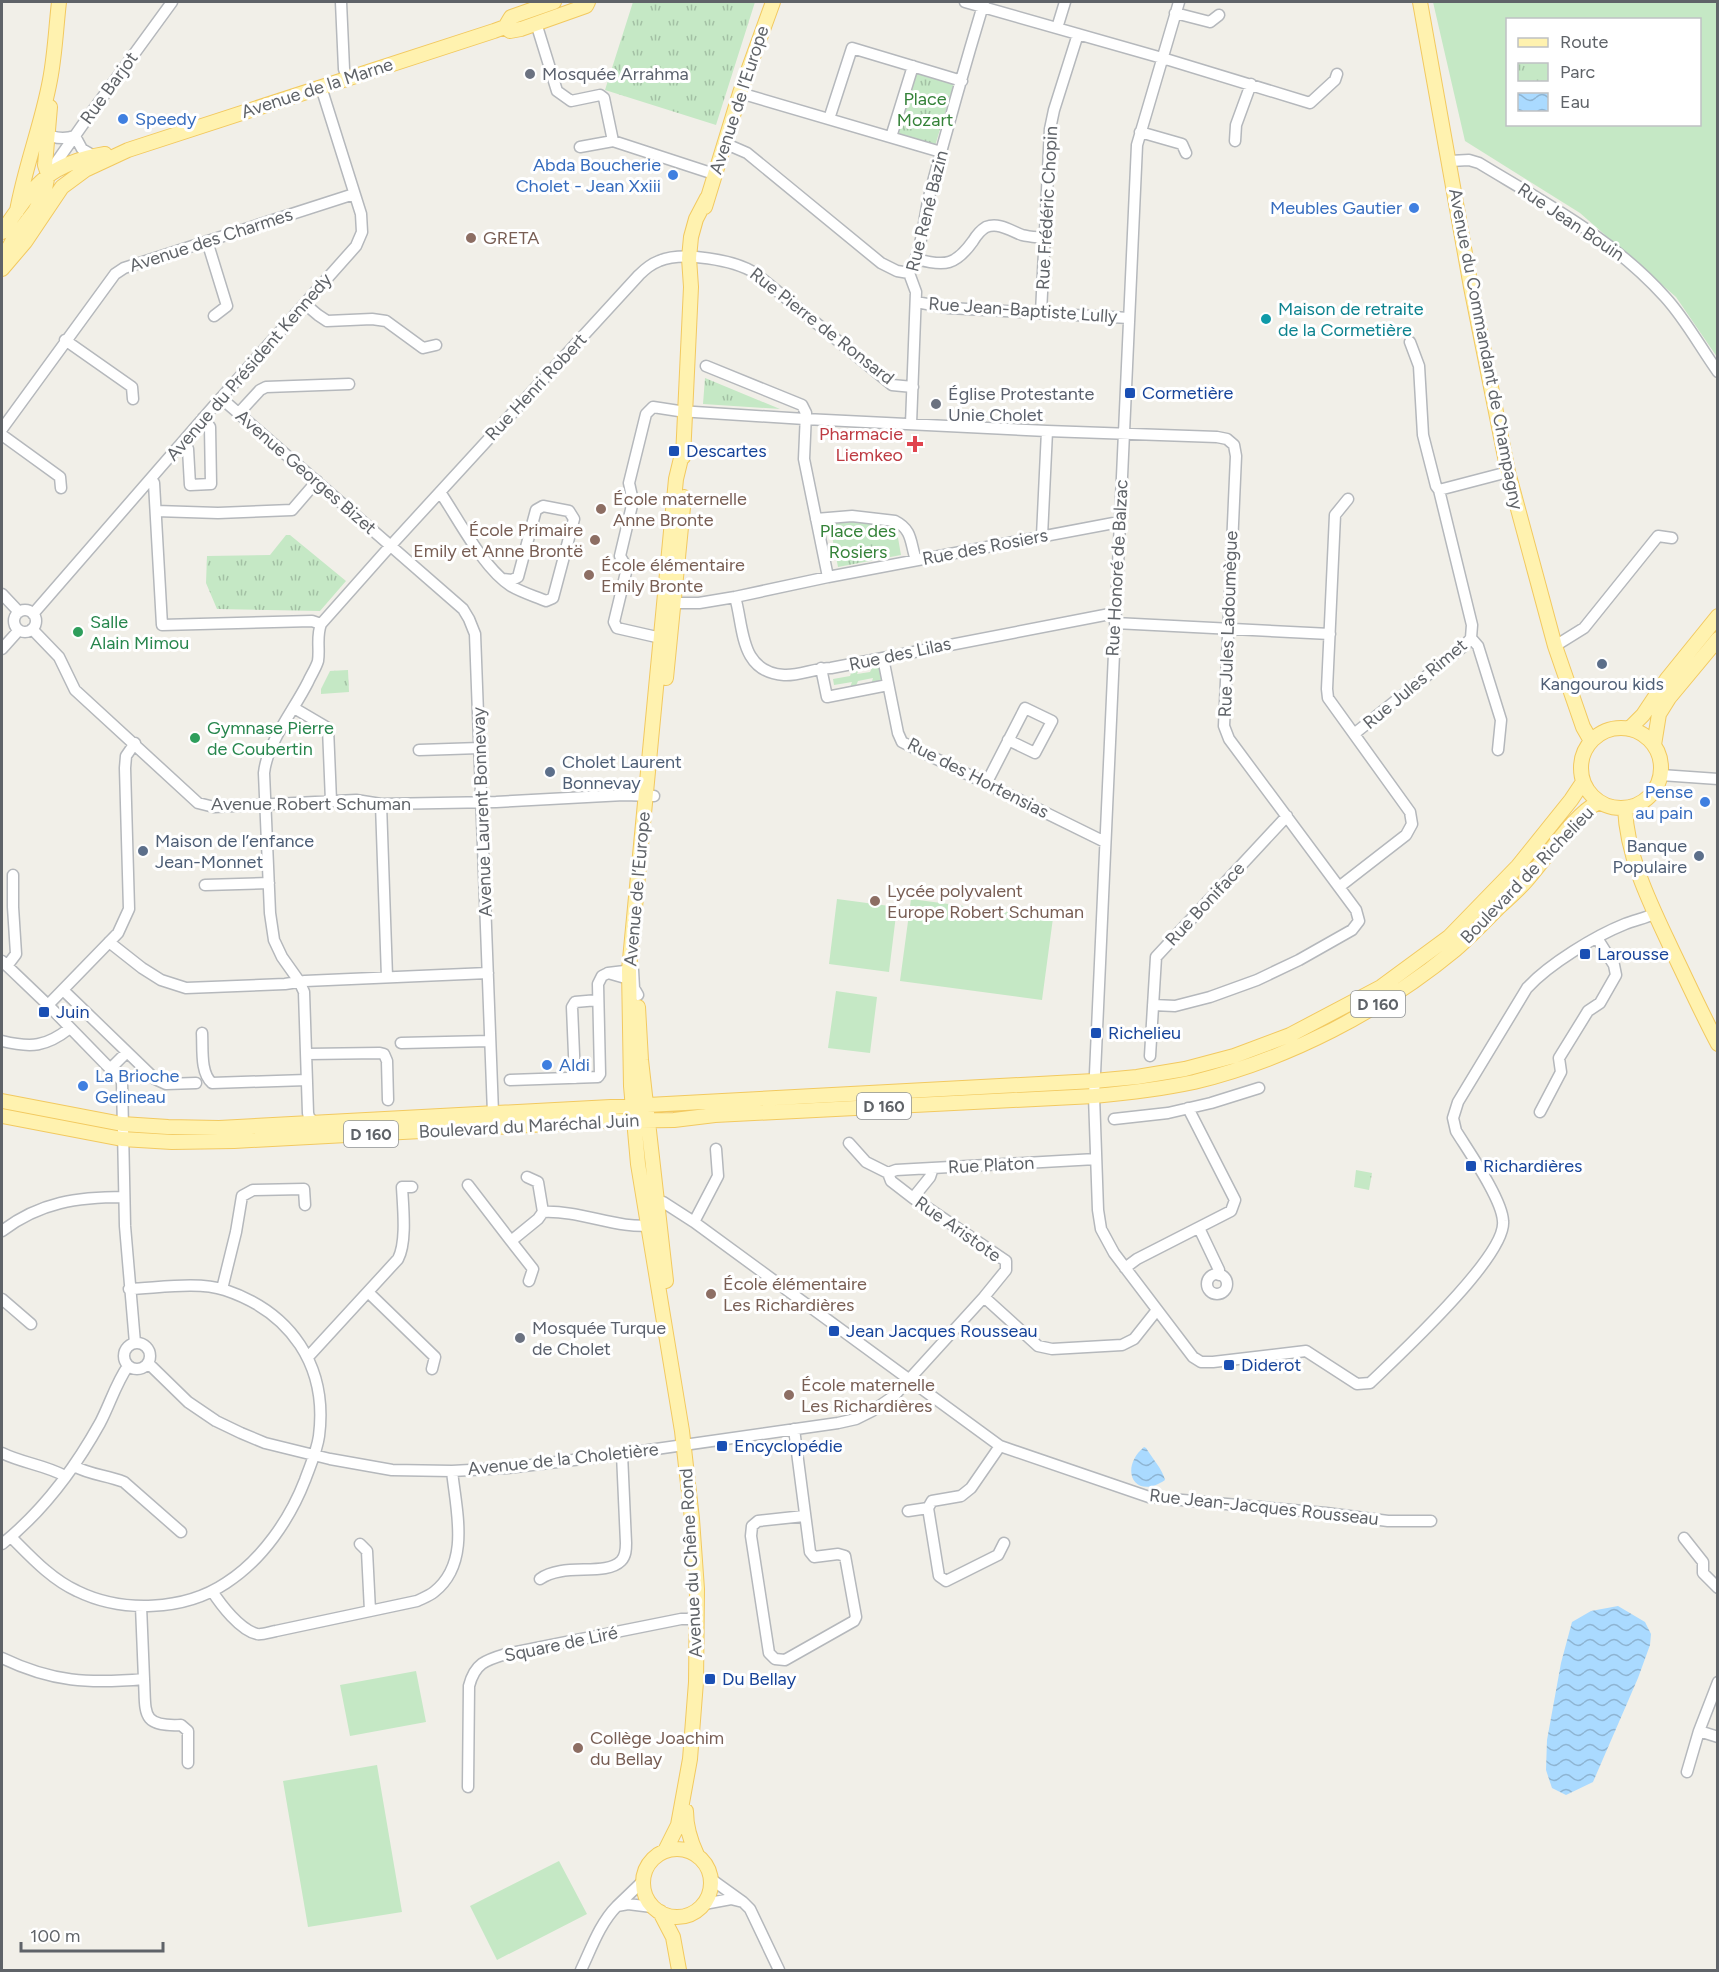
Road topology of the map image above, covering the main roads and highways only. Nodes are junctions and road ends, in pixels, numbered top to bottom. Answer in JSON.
{"nodes":[{"id":1,"x":59,"y":2,"type":"edge"},
{"id":2,"x":554,"y":2,"type":"edge"},
{"id":3,"x":588,"y":2,"type":"edge"},
{"id":4,"x":1420,"y":2,"type":"edge"},
{"id":5,"x":770,"y":5,"type":"edge"},
{"id":6,"x":505,"y":27,"type":"junction"},
{"id":7,"x":43,"y":133,"type":"junction"},
{"id":8,"x":128,"y":150,"type":"junction"},
{"id":9,"x":31,"y":159,"type":"junction"},
{"id":10,"x":46,"y":179,"type":"junction"},
{"id":11,"x":62,"y":187,"type":"junction"},
{"id":12,"x":17,"y":211,"type":"junction"},
{"id":13,"x":2,"y":232,"type":"edge"},
{"id":14,"x":2,"y":261,"type":"edge"},
{"id":15,"x":2,"y":269,"type":"edge"},
{"id":16,"x":683,"y":450,"type":"junction"},
{"id":17,"x":1718,"y":616,"type":"edge"},
{"id":18,"x":1718,"y":639,"type":"edge"},
{"id":19,"x":1629,"y":729,"type":"junction"},
{"id":20,"x":1591,"y":741,"type":"junction"},
{"id":21,"x":1654,"y":745,"type":"junction"},
{"id":22,"x":1583,"y":782,"type":"junction"},
{"id":23,"x":650,"y":796,"type":"junction"},
{"id":24,"x":1599,"y":802,"type":"junction"},
{"id":25,"x":1625,"y":808,"type":"junction"},
{"id":26,"x":1718,"y":1044,"type":"edge"},
{"id":27,"x":2,"y":1101,"type":"edge"},
{"id":28,"x":614,"y":1107,"type":"joint"},
{"id":29,"x":640,"y":1113,"type":"junction"},
{"id":30,"x":2,"y":1116,"type":"edge"},
{"id":31,"x":663,"y":1120,"type":"joint"},
{"id":32,"x":686,"y":1786,"type":"junction"},
{"id":33,"x":665,"y":1851,"type":"junction"},
{"id":34,"x":696,"y":1855,"type":"junction"},
{"id":35,"x":656,"y":1910,"type":"junction"},
{"id":36,"x":689,"y":1915,"type":"junction"},
{"id":37,"x":678,"y":1956,"type":"junction"},
{"id":38,"x":679,"y":1971,"type":"edge"}],
"edges":[{"from":1,"to":7,"type":"main road"},
{"from":2,"to":6,"type":"main road","name":"Avenue de la Marne"},
{"from":3,"to":6,"type":"main road","name":"Avenue de la Marne"},
{"from":4,"to":20,"type":"main road","name":"Avenue du Commandant de Champagny"},
{"from":5,"to":16,"type":"main road","name":"Avenue de l’Europe"},
{"from":6,"to":8,"type":"main road","name":"Avenue de la Marne"},
{"from":7,"to":9,"type":"main road"},
{"from":7,"to":10,"type":"main road"},
{"from":8,"to":10,"type":"main road","name":"Avenue de la Marne"},
{"from":8,"to":11,"type":"main road","name":"Avenue de la Marne"},
{"from":9,"to":10,"type":"main road"},
{"from":9,"to":12,"type":"main road"},
{"from":10,"to":11,"type":"main road"},
{"from":10,"to":12,"type":"main road"},
{"from":10,"to":14,"type":"main road"},
{"from":11,"to":15,"type":"main road"},
{"from":12,"to":13,"type":"main road"},
{"from":16,"to":23,"type":"main road","name":"Avenue de l’Europe"},
{"from":16,"to":23,"type":"main road","name":"Avenue de l’Europe"},
{"from":17,"to":19,"type":"main road"},
{"from":18,"to":21,"type":"main road"},
{"from":19,"to":20,"type":"main road"},
{"from":19,"to":21,"type":"main road"},
{"from":20,"to":22,"type":"main road"},
{"from":21,"to":25,"type":"main road"},
{"from":22,"to":24,"type":"main road"},
{"from":22,"to":29,"type":"main road","name":"Boulevard de Richelieu","number":"D 160"},
{"from":23,"to":29,"type":"main road","name":"Avenue de l’Europe"},
{"from":23,"to":29,"type":"main road","name":"Avenue de l’Europe"},
{"from":24,"to":25,"type":"main road"},
{"from":24,"to":31,"type":"main road","name":"Boulevard de Richelieu","number":"D 160"},
{"from":25,"to":26,"type":"main road"},
{"from":27,"to":28,"type":"main road","name":"Boulevard du Maréchal Juin","number":"D 160"},
{"from":28,"to":29,"type":"main road","name":"Boulevard de Richelieu","number":"D 160"},
{"from":29,"to":30,"type":"main road","name":"Boulevard du Maréchal Juin","number":"D 160"},
{"from":29,"to":31,"type":"main road","name":"Boulevard du Maréchal Juin","number":"D 160"},
{"from":29,"to":32,"type":"main road","name":"Avenue du Chêne Rond"},
{"from":32,"to":33,"type":"main road","name":"Avenue du Chêne Rond"},
{"from":32,"to":34,"type":"main road","name":"Avenue du Chêne Rond"},
{"from":33,"to":34,"type":"main road"},
{"from":33,"to":35,"type":"main road"},
{"from":34,"to":36,"type":"main road"},
{"from":35,"to":36,"type":"main road"},
{"from":35,"to":37,"type":"main road"},
{"from":36,"to":37,"type":"main road"},
{"from":37,"to":38,"type":"main road"}]}
